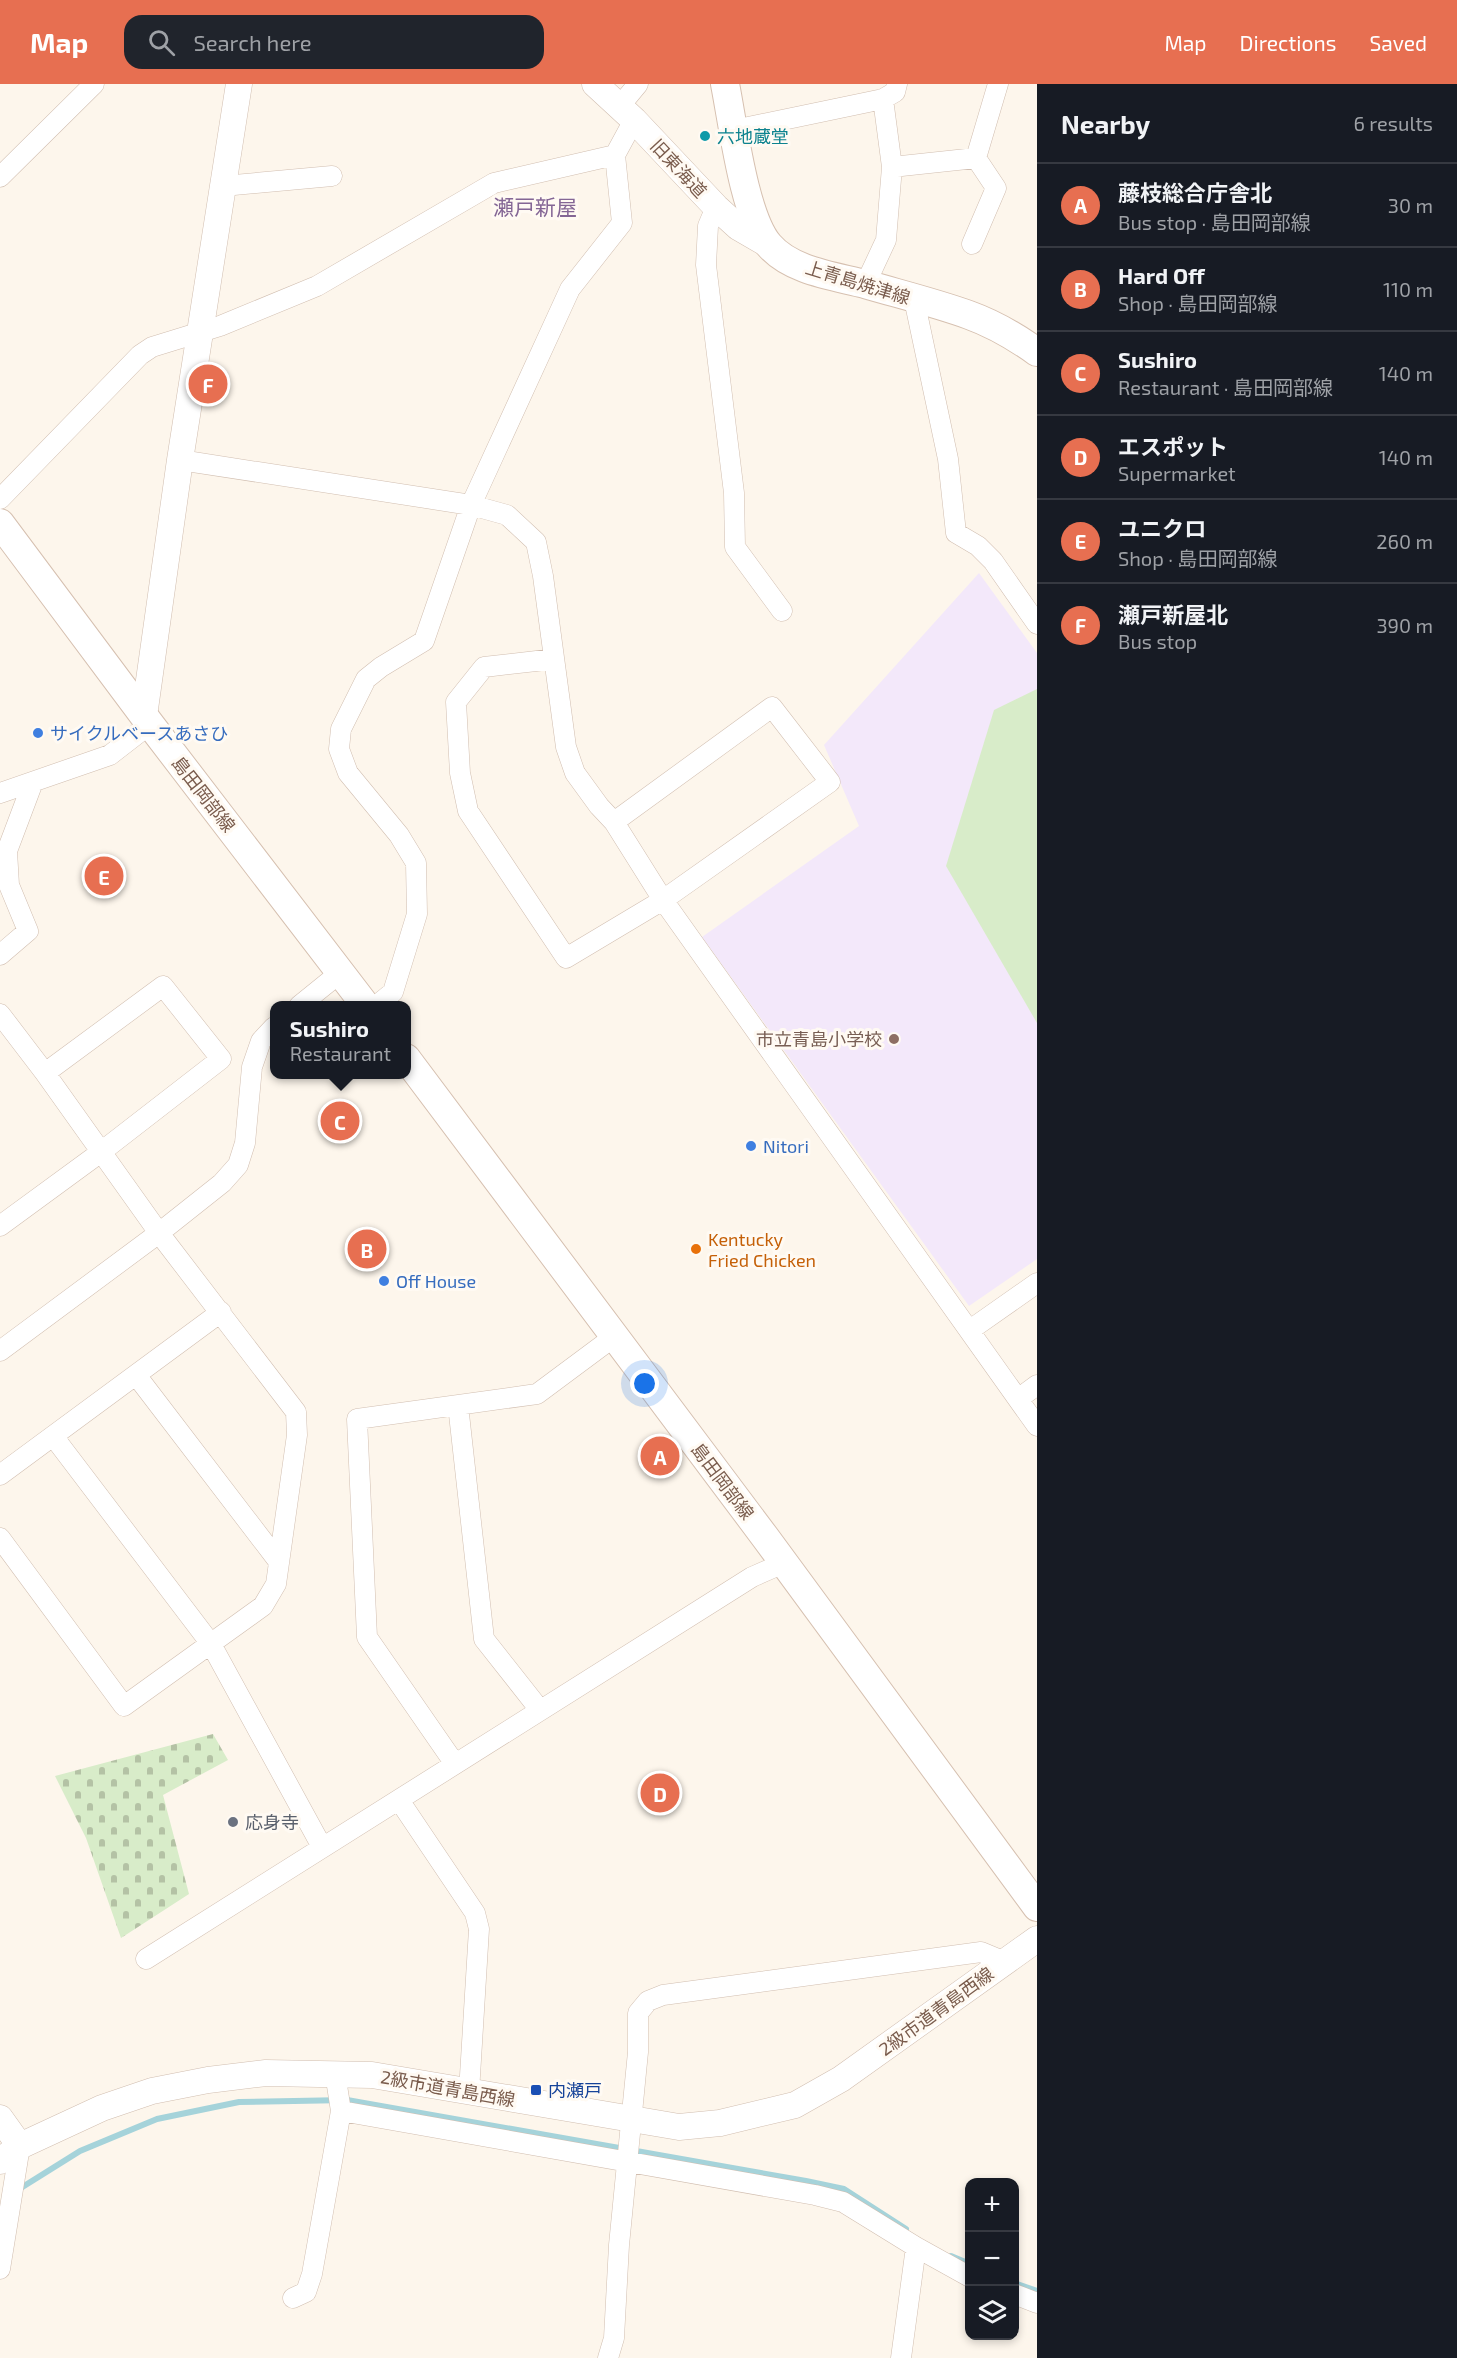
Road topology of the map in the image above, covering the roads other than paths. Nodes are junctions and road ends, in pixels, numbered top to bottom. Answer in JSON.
{"nodes":[{"id":1,"x":94,"y":84,"type":"edge"},
{"id":2,"x":239,"y":84,"type":"edge"},
{"id":3,"x":595,"y":84,"type":"edge"},
{"id":4,"x":638,"y":84,"type":"edge"},
{"id":5,"x":725,"y":84,"type":"edge"},
{"id":6,"x":897,"y":84,"type":"edge"},
{"id":7,"x":998,"y":84,"type":"edge"},
{"id":8,"x":883,"y":99,"type":"junction"},
{"id":9,"x":627,"y":113,"type":"junction"},
{"id":10,"x":734,"y":130,"type":"junction"},
{"id":11,"x":615,"y":155,"type":"junction"},
{"id":12,"x":976,"y":158,"type":"junction"},
{"id":13,"x":892,"y":167,"type":"junction"},
{"id":14,"x":332,"y":176,"type":"dead end"},
{"id":15,"x":0,"y":177,"type":"edge"},
{"id":16,"x":223,"y":186,"type":"junction"},
{"id":17,"x":716,"y":207,"type":"junction"},
{"id":18,"x":972,"y":244,"type":"dead end"},
{"id":19,"x":769,"y":245,"type":"junction"},
{"id":20,"x":865,"y":285,"type":"junction"},
{"id":21,"x":914,"y":299,"type":"junction"},
{"id":22,"x":201,"y":332,"type":"junction"},
{"id":23,"x":1037,"y":352,"type":"edge"},
{"id":24,"x":180,"y":460,"type":"junction"},
{"id":25,"x":0,"y":499,"type":"edge"},
{"id":26,"x":471,"y":505,"type":"junction"},
{"id":27,"x":0,"y":523,"type":"edge"},
{"id":28,"x":782,"y":611,"type":"dead end"},
{"id":29,"x":1037,"y":624,"type":"edge"},
{"id":30,"x":555,"y":659,"type":"junction"},
{"id":31,"x":147,"y":720,"type":"junction"},
{"id":32,"x":33,"y":782,"type":"junction"},
{"id":33,"x":0,"y":793,"type":"edge"},
{"id":34,"x":614,"y":822,"type":"junction"},
{"id":35,"x":663,"y":900,"type":"junction"},
{"id":36,"x":0,"y":955,"type":"edge"},
{"id":37,"x":341,"y":972,"type":"junction"},
{"id":38,"x":303,"y":1001,"type":"edge"},
{"id":39,"x":363,"y":1001,"type":"edge"},
{"id":40,"x":381,"y":1001,"type":"edge"},
{"id":41,"x":0,"y":1014,"type":"edge"},
{"id":42,"x":270,"y":1031,"type":"edge"},
{"id":43,"x":411,"y":1065,"type":"edge"},
{"id":44,"x":45,"y":1073,"type":"junction"},
{"id":45,"x":101,"y":1152,"type":"junction"},
{"id":46,"x":0,"y":1226,"type":"edge"},
{"id":47,"x":159,"y":1233,"type":"junction"},
{"id":48,"x":1037,"y":1282,"type":"edge"},
{"id":49,"x":221,"y":1312,"type":"junction"},
{"id":50,"x":970,"y":1330,"type":"junction"},
{"id":51,"x":615,"y":1336,"type":"junction"},
{"id":52,"x":0,"y":1351,"type":"edge"},
{"id":53,"x":136,"y":1375,"type":"junction"},
{"id":54,"x":1037,"y":1385,"type":"edge"},
{"id":55,"x":1018,"y":1399,"type":"junction"},
{"id":56,"x":458,"y":1405,"type":"junction"},
{"id":57,"x":1037,"y":1426,"type":"edge"},
{"id":58,"x":53,"y":1437,"type":"junction"},
{"id":59,"x":0,"y":1476,"type":"edge"},
{"id":60,"x":0,"y":1538,"type":"edge"},
{"id":61,"x":783,"y":1561,"type":"junction"},
{"id":62,"x":279,"y":1562,"type":"junction"},
{"id":63,"x":211,"y":1644,"type":"junction"},
{"id":64,"x":540,"y":1710,"type":"junction"},
{"id":65,"x":455,"y":1764,"type":"junction"},
{"id":66,"x":399,"y":1800,"type":"junction"},
{"id":67,"x":322,"y":1847,"type":"junction"},
{"id":68,"x":1037,"y":1907,"type":"edge"},
{"id":69,"x":1037,"y":1939,"type":"edge"},
{"id":70,"x":146,"y":1959,"type":"dead end"},
{"id":71,"x":1005,"y":1962,"type":"junction"},
{"id":72,"x":335,"y":2073,"type":"junction"},
{"id":73,"x":469,"y":2092,"type":"junction"},
{"id":74,"x":341,"y":2111,"type":"junction"},
{"id":75,"x":0,"y":2118,"type":"edge"},
{"id":76,"x":630,"y":2120,"type":"junction"},
{"id":77,"x":10,"y":2154,"type":"edge"},
{"id":78,"x":627,"y":2162,"type":"junction"},
{"id":79,"x":916,"y":2247,"type":"junction"},
{"id":80,"x":0,"y":2269,"type":"edge"},
{"id":81,"x":965,"y":2275,"type":"edge"},
{"id":82,"x":1019,"y":2296,"type":"edge"},
{"id":83,"x":293,"y":2298,"type":"dead end"},
{"id":84,"x":1037,"y":2303,"type":"edge"},
{"id":85,"x":608,"y":2358,"type":"edge"},
{"id":86,"x":901,"y":2358,"type":"edge"}],
"edges":[{"from":1,"to":15,"type":"street"},
{"from":2,"to":16,"type":"street"},
{"from":3,"to":9,"type":"street","name":"旧東海道"},
{"from":4,"to":9,"type":"street"},
{"from":5,"to":10,"type":"main road","name":"上青島焼津線"},
{"from":6,"to":8,"type":"street"},
{"from":7,"to":12,"type":"street"},
{"from":8,"to":10,"type":"street"},
{"from":8,"to":13,"type":"street"},
{"from":9,"to":11,"type":"street"},
{"from":9,"to":17,"type":"street","name":"旧東海道"},
{"from":10,"to":19,"type":"main road","name":"上青島焼津線"},
{"from":11,"to":22,"type":"street"},
{"from":11,"to":26,"type":"street"},
{"from":12,"to":13,"type":"street"},
{"from":12,"to":18,"type":"street"},
{"from":13,"to":20,"type":"street"},
{"from":14,"to":16,"type":"street"},
{"from":16,"to":22,"type":"street"},
{"from":17,"to":19,"type":"street","name":"旧東海道"},
{"from":17,"to":28,"type":"street"},
{"from":19,"to":20,"type":"main road","name":"上青島焼津線"},
{"from":20,"to":21,"type":"main road","name":"上青島焼津線"},
{"from":21,"to":23,"type":"main road","name":"上青島焼津線"},
{"from":21,"to":29,"type":"street"},
{"from":22,"to":24,"type":"street"},
{"from":22,"to":25,"type":"street"},
{"from":24,"to":26,"type":"street"},
{"from":24,"to":31,"type":"street"},
{"from":26,"to":30,"type":"street"},
{"from":26,"to":40,"type":"street"},
{"from":27,"to":31,"type":"main road","name":"島田岡部線"},
{"from":30,"to":34,"type":"street"},
{"from":30,"to":35,"type":"street"},
{"from":31,"to":32,"type":"street"},
{"from":31,"to":37,"type":"main road","name":"島田岡部線"},
{"from":32,"to":33,"type":"street"},
{"from":32,"to":36,"type":"street"},
{"from":34,"to":35,"type":"street"},
{"from":34,"to":35,"type":"street"},
{"from":35,"to":50,"type":"street"},
{"from":37,"to":38,"type":"street"},
{"from":37,"to":39,"type":"main road","name":"島田岡部線"},
{"from":41,"to":44,"type":"street"},
{"from":42,"to":47,"type":"street"},
{"from":43,"to":51,"type":"main road","name":"島田岡部線"},
{"from":44,"to":45,"type":"street"},
{"from":44,"to":45,"type":"street"},
{"from":45,"to":46,"type":"street"},
{"from":45,"to":47,"type":"street"},
{"from":47,"to":49,"type":"street"},
{"from":47,"to":52,"type":"street"},
{"from":48,"to":50,"type":"street"},
{"from":49,"to":53,"type":"street"},
{"from":49,"to":62,"type":"street"},
{"from":50,"to":55,"type":"street"},
{"from":51,"to":56,"type":"street"},
{"from":51,"to":61,"type":"main road","name":"島田岡部線"},
{"from":53,"to":58,"type":"street"},
{"from":53,"to":62,"type":"street"},
{"from":54,"to":55,"type":"street"},
{"from":55,"to":57,"type":"street"},
{"from":56,"to":64,"type":"street"},
{"from":56,"to":65,"type":"street"},
{"from":58,"to":59,"type":"street"},
{"from":58,"to":63,"type":"street"},
{"from":60,"to":63,"type":"street"},
{"from":61,"to":64,"type":"street"},
{"from":61,"to":68,"type":"main road","name":"島田岡部線"},
{"from":62,"to":63,"type":"street"},
{"from":63,"to":67,"type":"street"},
{"from":64,"to":65,"type":"street"},
{"from":65,"to":66,"type":"street"},
{"from":66,"to":67,"type":"street"},
{"from":66,"to":73,"type":"street"},
{"from":67,"to":70,"type":"street"},
{"from":69,"to":71,"type":"street","name":"2級市道青島西線"},
{"from":71,"to":76,"type":"street","name":"2級市道青島西線"},
{"from":71,"to":76,"type":"street"},
{"from":72,"to":73,"type":"street","name":"2級市道青島西線"},
{"from":72,"to":74,"type":"street"},
{"from":72,"to":77,"type":"street","name":"2級市道青島西線"},
{"from":73,"to":76,"type":"street","name":"2級市道青島西線"},
{"from":74,"to":78,"type":"street"},
{"from":74,"to":83,"type":"street"},
{"from":75,"to":77,"type":"street"},
{"from":76,"to":78,"type":"street"},
{"from":77,"to":80,"type":"street"},
{"from":78,"to":79,"type":"street"},
{"from":78,"to":85,"type":"street"},
{"from":79,"to":81,"type":"street"},
{"from":79,"to":86,"type":"street"},
{"from":82,"to":84,"type":"street"}]}
